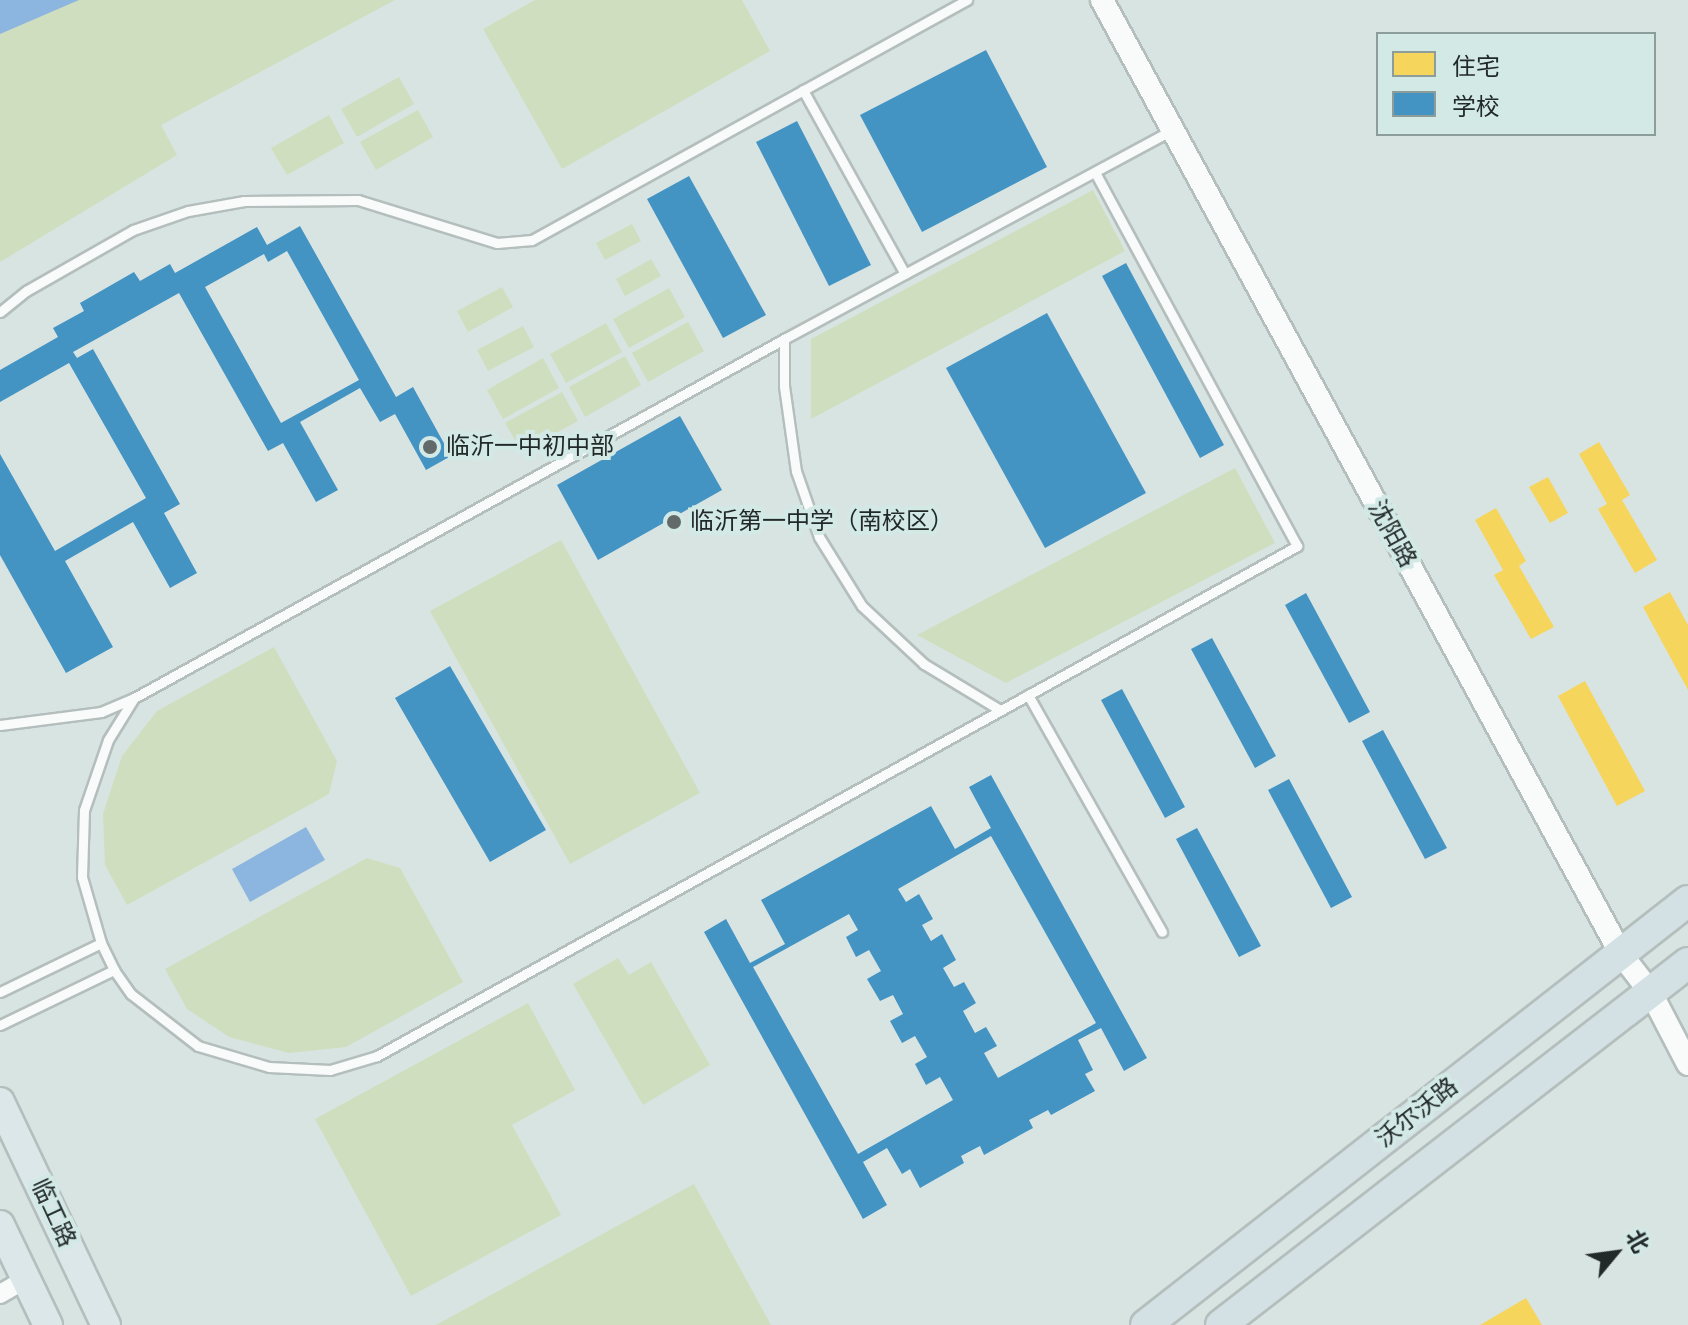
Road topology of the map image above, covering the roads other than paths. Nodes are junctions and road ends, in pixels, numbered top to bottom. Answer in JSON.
{"nodes":[{"id":1,"x":967,"y":0,"type":"edge"},
{"id":2,"x":1102,"y":0,"type":"edge"},
{"id":3,"x":803,"y":90,"type":"junction"},
{"id":4,"x":1173,"y":130,"type":"junction"},
{"id":5,"x":1095,"y":172,"type":"junction"},
{"id":6,"x":905,"y":274,"type":"junction"},
{"id":7,"x":0,"y":312,"type":"edge"},
{"id":8,"x":784,"y":339,"type":"junction"},
{"id":9,"x":1028,"y":695,"type":"junction"},
{"id":10,"x":134,"y":698,"type":"junction"},
{"id":11,"x":1000,"y":710,"type":"junction"},
{"id":12,"x":0,"y":725,"type":"edge"},
{"id":13,"x":1688,"y":901,"type":"edge"},
{"id":14,"x":1162,"y":932,"type":"dead end"},
{"id":15,"x":101,"y":943,"type":"junction"},
{"id":16,"x":1621,"y":954,"type":"junction"},
{"id":17,"x":1688,"y":963,"type":"edge"},
{"id":18,"x":114,"y":970,"type":"junction"},
{"id":19,"x":0,"y":992,"type":"edge"},
{"id":20,"x":1651,"y":993,"type":"junction"},
{"id":21,"x":0,"y":1025,"type":"edge"},
{"id":22,"x":1688,"y":1064,"type":"edge"},
{"id":23,"x":0,"y":1102,"type":"edge"},
{"id":24,"x":0,"y":1225,"type":"edge"},
{"id":25,"x":26,"y":1279,"type":"junction"},
{"id":26,"x":0,"y":1294,"type":"edge"},
{"id":27,"x":48,"y":1325,"type":"edge"},
{"id":28,"x":106,"y":1325,"type":"edge"},
{"id":29,"x":1146,"y":1325,"type":"edge"},
{"id":30,"x":1221,"y":1325,"type":"edge"}],
"edges":[{"from":1,"to":3,"type":"lane"},
{"from":2,"to":4,"type":"street","name":"沈阳路"},
{"from":3,"to":6,"type":"lane"},
{"from":3,"to":7,"type":"lane"},
{"from":4,"to":5,"type":"lane"},
{"from":4,"to":16,"type":"street","name":"沈阳路"},
{"from":5,"to":6,"type":"lane"},
{"from":5,"to":9,"type":"lane"},
{"from":6,"to":8,"type":"lane"},
{"from":8,"to":10,"type":"lane"},
{"from":8,"to":11,"type":"lane"},
{"from":9,"to":11,"type":"lane"},
{"from":9,"to":14,"type":"lane"},
{"from":10,"to":12,"type":"lane"},
{"from":10,"to":15,"type":"lane"},
{"from":11,"to":18,"type":"lane"},
{"from":13,"to":16,"type":"highway","name":"沃尔沃路"},
{"from":15,"to":18,"type":"lane"},
{"from":15,"to":19,"type":"lane"},
{"from":16,"to":20,"type":"street","name":"沈阳路"},
{"from":16,"to":29,"type":"highway","name":"沃尔沃路"},
{"from":17,"to":20,"type":"highway","name":"沃尔沃路"},
{"from":18,"to":21,"type":"lane"},
{"from":20,"to":22,"type":"street","name":"沈阳路"},
{"from":20,"to":30,"type":"highway","name":"沃尔沃路"},
{"from":23,"to":28,"type":"main road","name":"临工路"},
{"from":24,"to":25,"type":"main road"},
{"from":25,"to":26,"type":"street"},
{"from":25,"to":27,"type":"main road"}]}
